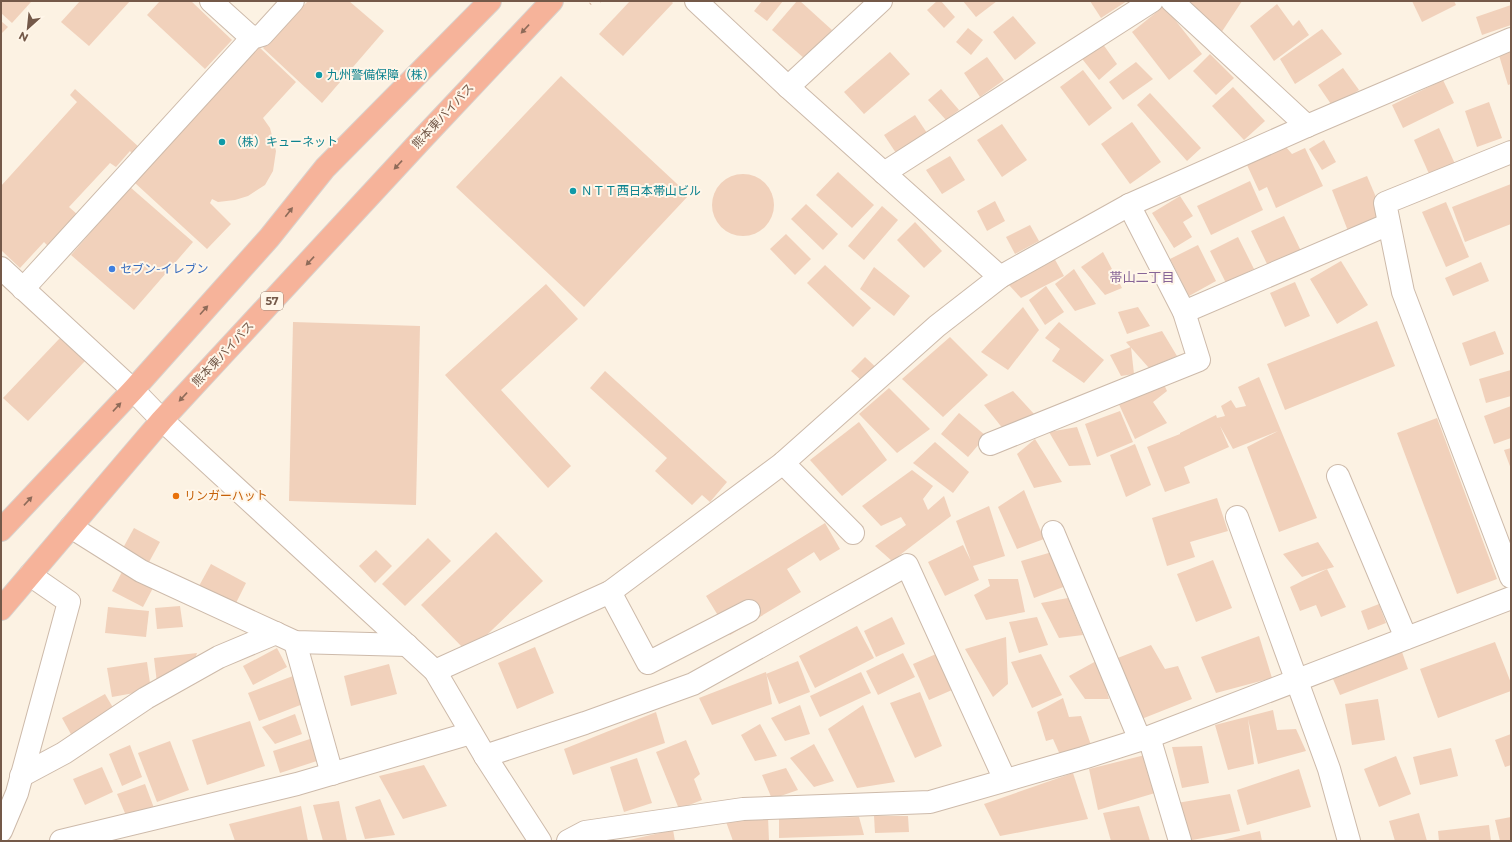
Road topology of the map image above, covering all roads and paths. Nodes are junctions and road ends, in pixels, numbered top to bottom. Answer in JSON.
{"nodes":[{"id":1,"x":211,"y":1,"type":"edge"},
{"id":2,"x":293,"y":1,"type":"edge"},
{"id":3,"x":490,"y":1,"type":"edge"},
{"id":4,"x":552,"y":1,"type":"edge"},
{"id":5,"x":593,"y":1,"type":"edge"},
{"id":6,"x":696,"y":1,"type":"edge"},
{"id":7,"x":880,"y":1,"type":"edge"},
{"id":8,"x":1152,"y":1,"type":"edge"},
{"id":9,"x":1172,"y":1,"type":"edge"},
{"id":10,"x":590,"y":4,"type":"dead end"},
{"id":11,"x":252,"y":38,"type":"junction"},
{"id":12,"x":1511,"y":39,"type":"edge"},
{"id":13,"x":788,"y":87,"type":"junction"},
{"id":14,"x":1307,"y":126,"type":"junction"},
{"id":15,"x":1511,"y":152,"type":"edge"},
{"id":16,"x":884,"y":173,"type":"junction"},
{"id":17,"x":1129,"y":205,"type":"junction"},
{"id":18,"x":1389,"y":224,"type":"junction"},
{"id":19,"x":1,"y":268,"type":"edge"},
{"id":20,"x":1000,"y":277,"type":"junction"},
{"id":21,"x":23,"y":289,"type":"junction"},
{"id":22,"x":1184,"y":312,"type":"junction"},
{"id":23,"x":133,"y":390,"type":"junction"},
{"id":24,"x":162,"y":420,"type":"junction"},
{"id":25,"x":990,"y":444,"type":"dead end"},
{"id":26,"x":783,"y":463,"type":"junction"},
{"id":27,"x":1338,"y":476,"type":"dead end"},
{"id":28,"x":1238,"y":517,"type":"dead end"},
{"id":29,"x":71,"y":527,"type":"junction"},
{"id":30,"x":1,"y":530,"type":"edge"},
{"id":31,"x":1053,"y":532,"type":"dead end"},
{"id":32,"x":853,"y":533,"type":"dead end"},
{"id":33,"x":30,"y":575,"type":"junction"},
{"id":34,"x":1511,"y":577,"type":"edge"},
{"id":35,"x":610,"y":592,"type":"junction"},
{"id":36,"x":1511,"y":598,"type":"edge"},
{"id":37,"x":1,"y":609,"type":"edge"},
{"id":38,"x":749,"y":611,"type":"dead end"},
{"id":39,"x":285,"y":638,"type":"junction"},
{"id":40,"x":1406,"y":638,"type":"junction"},
{"id":41,"x":407,"y":645,"type":"junction"},
{"id":42,"x":435,"y":671,"type":"junction"},
{"id":43,"x":1298,"y":680,"type":"junction"},
{"id":44,"x":472,"y":733,"type":"junction"},
{"id":45,"x":1144,"y":738,"type":"junction"},
{"id":46,"x":485,"y":756,"type":"junction"},
{"id":47,"x":332,"y":774,"type":"junction"},
{"id":48,"x":21,"y":776,"type":"junction"},
{"id":49,"x":1005,"y":780,"type":"junction"},
{"id":50,"x":1,"y":830,"type":"edge"},
{"id":51,"x":1180,"y":840,"type":"edge"},
{"id":52,"x":61,"y":841,"type":"edge"},
{"id":53,"x":540,"y":841,"type":"edge"},
{"id":54,"x":568,"y":841,"type":"edge"},
{"id":55,"x":1349,"y":841,"type":"edge"}],
"edges":[{"from":1,"to":11,"type":"street"},
{"from":2,"to":11,"type":"street"},
{"from":23,"to":3,"type":"highway","one_way":true},
{"from":4,"to":24,"type":"highway","name":"熊本東バイパス","number":"57","one_way":true},
{"from":5,"to":10,"type":"path"},
{"from":6,"to":13,"type":"street"},
{"from":7,"to":13,"type":"street"},
{"from":8,"to":16,"type":"street"},
{"from":9,"to":14,"type":"street"},
{"from":11,"to":21,"type":"street"},
{"from":12,"to":14,"type":"street"},
{"from":13,"to":16,"type":"street"},
{"from":14,"to":17,"type":"street"},
{"from":15,"to":18,"type":"street"},
{"from":16,"to":20,"type":"street"},
{"from":17,"to":20,"type":"street"},
{"from":17,"to":22,"type":"street"},
{"from":18,"to":22,"type":"street"},
{"from":18,"to":34,"type":"street"},
{"from":19,"to":21,"type":"street"},
{"from":20,"to":26,"type":"street"},
{"from":21,"to":23,"type":"street"},
{"from":22,"to":25,"type":"street"},
{"from":23,"to":24,"type":"street"},
{"from":30,"to":23,"type":"highway","one_way":true},
{"from":24,"to":29,"type":"highway","name":"熊本東バイパス","number":"57"},
{"from":24,"to":41,"type":"street"},
{"from":26,"to":32,"type":"street"},
{"from":26,"to":35,"type":"street"},
{"from":27,"to":40,"type":"street"},
{"from":28,"to":43,"type":"street"},
{"from":29,"to":33,"type":"highway","name":"熊本東バイパス","number":"57"},
{"from":29,"to":39,"type":"street"},
{"from":31,"to":45,"type":"street"},
{"from":33,"to":37,"type":"highway","name":"熊本東バイパス","number":"57"},
{"from":33,"to":48,"type":"street"},
{"from":35,"to":38,"type":"street"},
{"from":35,"to":42,"type":"street"},
{"from":36,"to":40,"type":"street"},
{"from":39,"to":41,"type":"street"},
{"from":39,"to":47,"type":"street"},
{"from":39,"to":48,"type":"street"},
{"from":40,"to":43,"type":"street"},
{"from":41,"to":42,"type":"street"},
{"from":42,"to":44,"type":"street"},
{"from":43,"to":45,"type":"street"},
{"from":43,"to":55,"type":"street"},
{"from":44,"to":46,"type":"street"},
{"from":44,"to":47,"type":"street"},
{"from":45,"to":49,"type":"street"},
{"from":45,"to":51,"type":"street"},
{"from":46,"to":49,"type":"street"},
{"from":46,"to":53,"type":"street"},
{"from":47,"to":52,"type":"street"},
{"from":48,"to":50,"type":"street"},
{"from":49,"to":54,"type":"street"}]}
